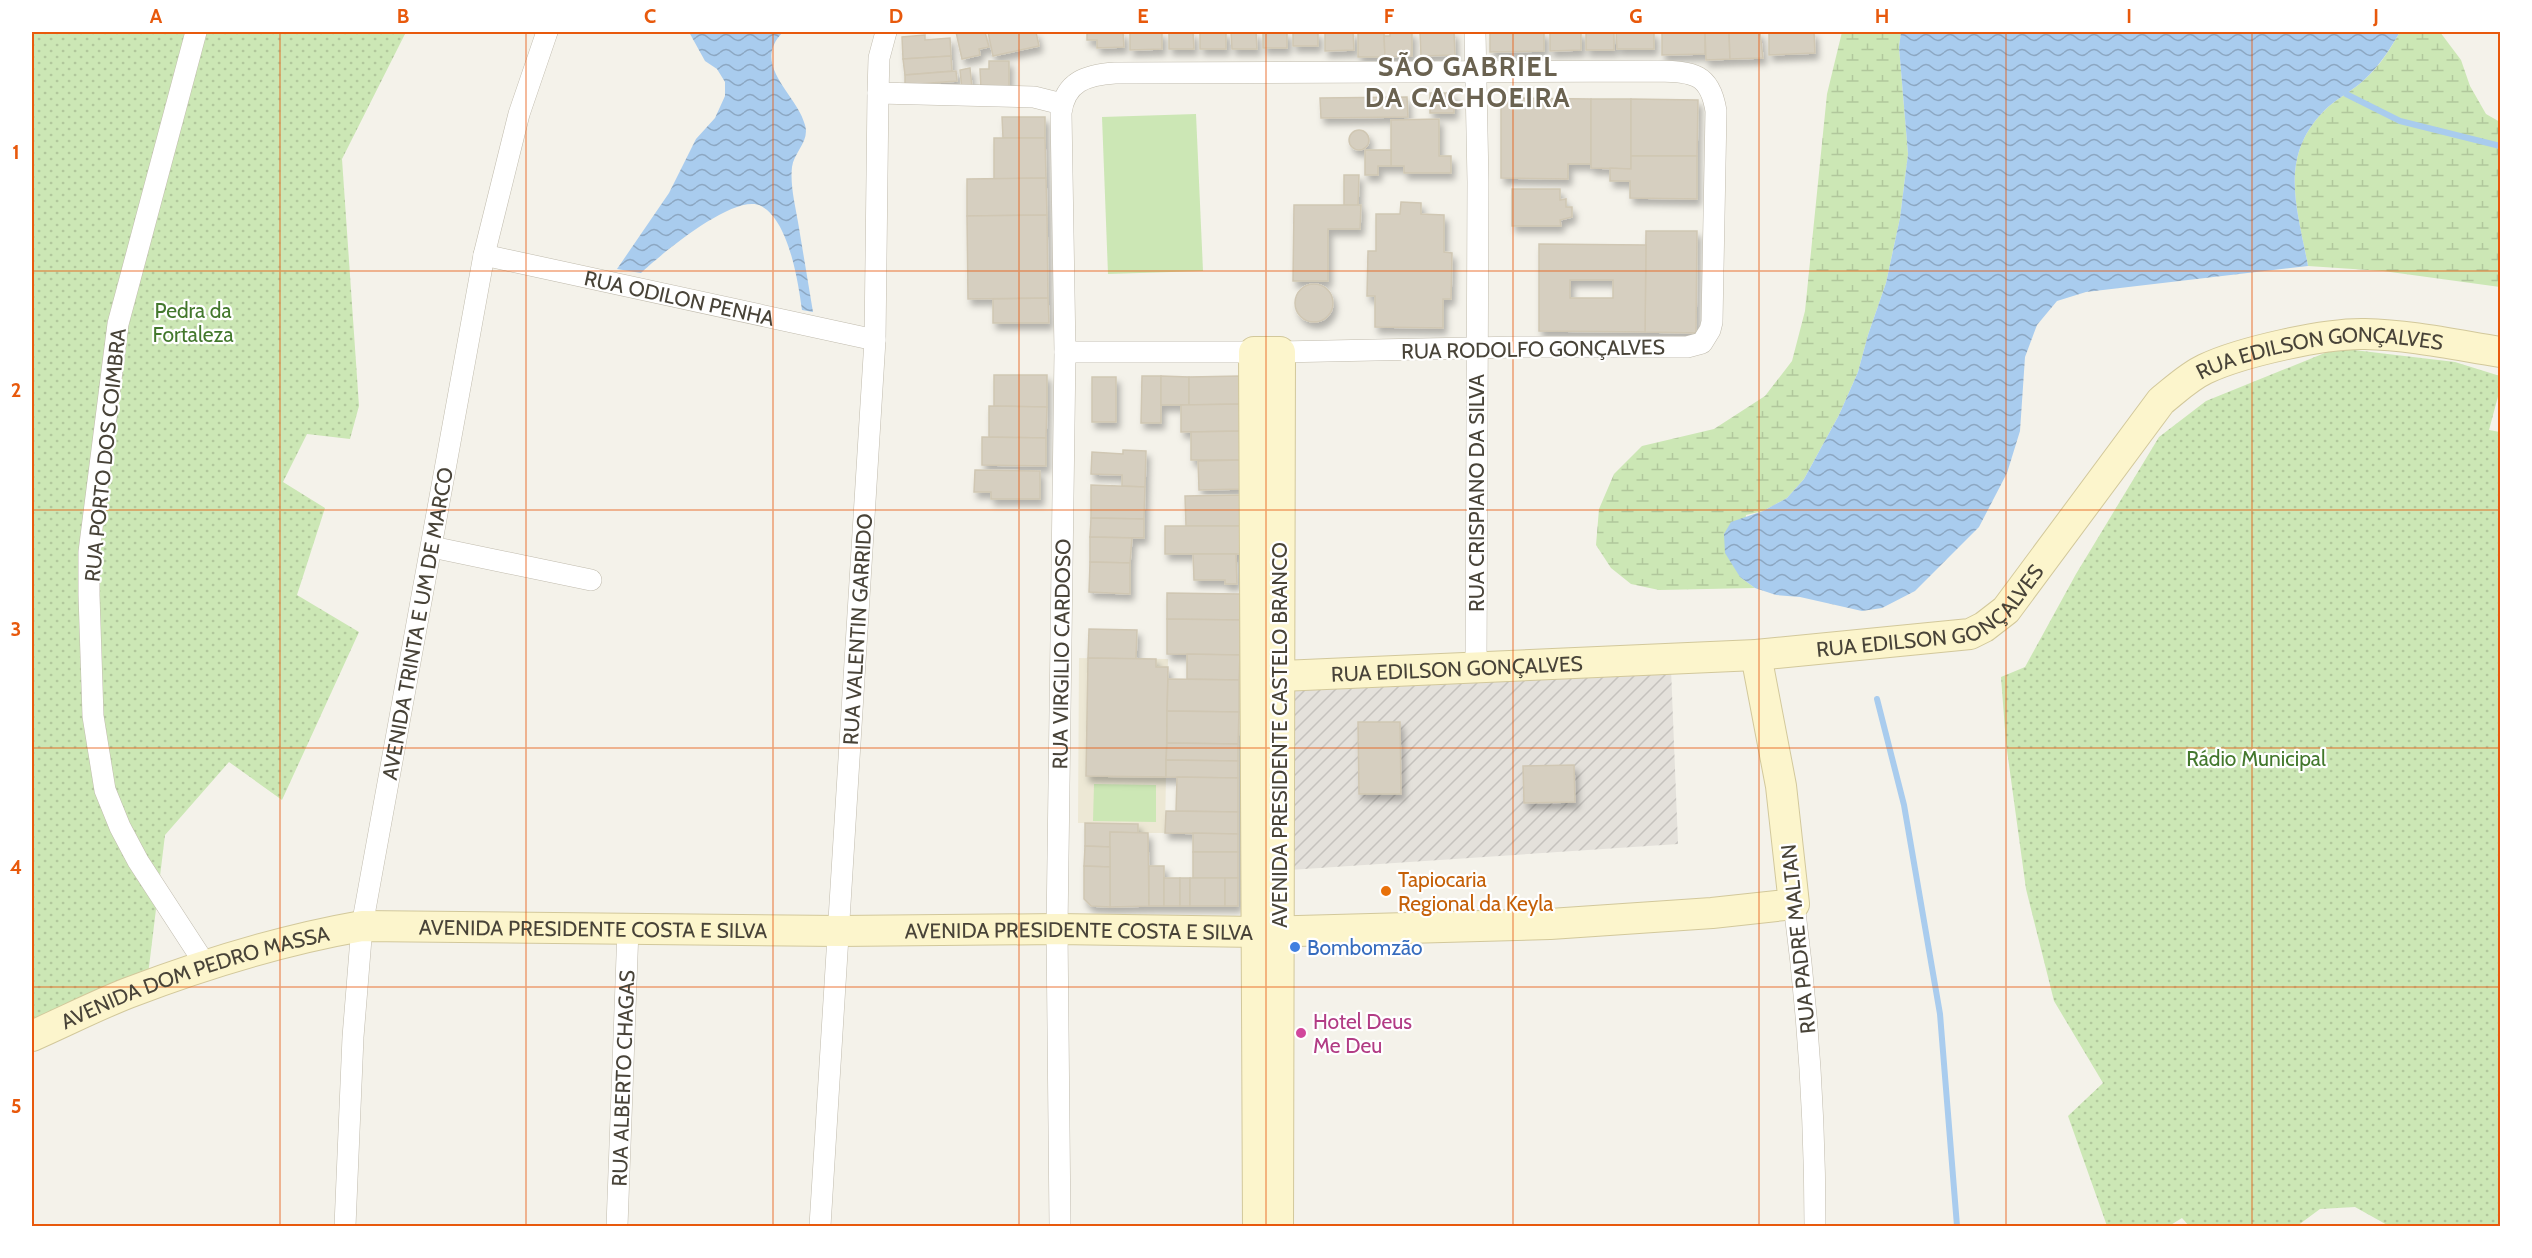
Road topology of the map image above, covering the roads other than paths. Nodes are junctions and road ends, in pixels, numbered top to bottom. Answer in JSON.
{"nodes":[{"id":1,"x":196,"y":32,"type":"edge"},
{"id":2,"x":547,"y":32,"type":"edge"},
{"id":3,"x":885,"y":32,"type":"edge"},
{"id":4,"x":1475,"y":32,"type":"edge"},
{"id":5,"x":1476,"y":73,"type":"junction"},
{"id":6,"x":878,"y":93,"type":"junction"},
{"id":7,"x":1067,"y":95,"type":"junction"},
{"id":8,"x":484,"y":255,"type":"junction"},
{"id":9,"x":875,"y":340,"type":"junction"},
{"id":10,"x":1476,"y":348,"type":"junction"},
{"id":11,"x":1065,"y":352,"type":"junction"},
{"id":12,"x":1267,"y":352,"type":"junction"},
{"id":13,"x":2500,"y":352,"type":"edge"},
{"id":14,"x":432,"y":547,"type":"junction"},
{"id":15,"x":591,"y":580,"type":"dead end"},
{"id":16,"x":1756,"y":655,"type":"junction"},
{"id":17,"x":1476,"y":667,"type":"junction"},
{"id":18,"x":1268,"y":676,"type":"junction"},
{"id":19,"x":1794,"y":904,"type":"junction"},
{"id":20,"x":362,"y":926,"type":"junction"},
{"id":21,"x":628,"y":929,"type":"junction"},
{"id":22,"x":1057,"y":929,"type":"junction"},
{"id":23,"x":839,"y":932,"type":"junction"},
{"id":24,"x":1268,"y":932,"type":"junction"},
{"id":25,"x":207,"y":967,"type":"junction"},
{"id":26,"x":32,"y":1036,"type":"edge"},
{"id":27,"x":345,"y":1227,"type":"edge"},
{"id":28,"x":617,"y":1227,"type":"edge"},
{"id":29,"x":820,"y":1227,"type":"edge"},
{"id":30,"x":1060,"y":1227,"type":"edge"},
{"id":31,"x":1258,"y":1227,"type":"edge"},
{"id":32,"x":1278,"y":1227,"type":"edge"},
{"id":33,"x":1815,"y":1227,"type":"edge"}],
"edges":[{"from":1,"to":25,"type":"street","name":"RUA PORTO DOS COIMBRA"},
{"from":2,"to":8,"type":"street","name":"AVENIDA TRINTA E UM DE MARCO"},
{"from":3,"to":6,"type":"street","name":"RUA VALENTIN GARRIDO"},
{"from":4,"to":5,"type":"street","name":"RUA CRISPIANO DA SILVA"},
{"from":5,"to":7,"type":"street"},
{"from":5,"to":10,"type":"street","name":"RUA CRISPIANO DA SILVA"},
{"from":5,"to":10,"type":"street","name":"RUA RODOLFO GONÇALVES"},
{"from":6,"to":7,"type":"street"},
{"from":6,"to":9,"type":"street","name":"RUA VALENTIN GARRIDO"},
{"from":7,"to":11,"type":"street","name":"RUA VIRGILIO CARDOSO"},
{"from":8,"to":9,"type":"street","name":"RUA ODILON PENHA"},
{"from":8,"to":14,"type":"street","name":"AVENIDA TRINTA E UM DE MARCO"},
{"from":9,"to":23,"type":"street","name":"RUA VALENTIN GARRIDO"},
{"from":10,"to":12,"type":"street","name":"RUA RODOLFO GONÇALVES"},
{"from":10,"to":17,"type":"street","name":"RUA CRISPIANO DA SILVA"},
{"from":11,"to":12,"type":"street","name":"RUA RODOLFO GONÇALVES"},
{"from":11,"to":22,"type":"street","name":"RUA VIRGILIO CARDOSO"},
{"from":12,"to":18,"type":"street","name":"AVENIDA PRESIDENTE CASTELO BRANCO"},
{"from":13,"to":16,"type":"street","name":"RUA EDILSON GONÇALVES"},
{"from":14,"to":15,"type":"street"},
{"from":14,"to":20,"type":"street","name":"AVENIDA TRINTA E UM DE MARCO"},
{"from":16,"to":17,"type":"street","name":"RUA EDILSON GONÇALVES"},
{"from":16,"to":19,"type":"street","name":"RUA PADRE MALTAN"},
{"from":17,"to":18,"type":"street","name":"RUA EDILSON GONÇALVES"},
{"from":18,"to":24,"type":"street","name":"AVENIDA PRESIDENTE CASTELO BRANCO"},
{"from":19,"to":24,"type":"street","name":"AVENIDA PRESIDENTE COSTA E SILVA"},
{"from":19,"to":33,"type":"street","name":"RUA PADRE MALTAN"},
{"from":20,"to":21,"type":"street","name":"AVENIDA PRESIDENTE COSTA E SILVA"},
{"from":20,"to":25,"type":"street","name":"AVENIDA DOM PEDRO MASSA"},
{"from":20,"to":27,"type":"street","name":"AVENIDA TRINTA E UM DE MARCO"},
{"from":21,"to":23,"type":"street","name":"AVENIDA PRESIDENTE COSTA E SILVA"},
{"from":21,"to":28,"type":"street","name":"RUA ALBERTO CHAGAS"},
{"from":22,"to":23,"type":"street","name":"AVENIDA PRESIDENTE COSTA E SILVA"},
{"from":22,"to":24,"type":"street","name":"AVENIDA PRESIDENTE COSTA E SILVA"},
{"from":22,"to":30,"type":"street","name":"RUA VIRGILIO CARDOSO"},
{"from":23,"to":29,"type":"street","name":"RUA VALENTIN GARRIDO"},
{"from":24,"to":31,"type":"street","name":"AVENIDA PRESIDENTE CASTELO BRANCO"},
{"from":24,"to":32,"type":"street","name":"AVENIDA PRESIDENTE CASTELO BRANCO"},
{"from":25,"to":26,"type":"street","name":"AVENIDA DOM PEDRO MASSA"}]}
